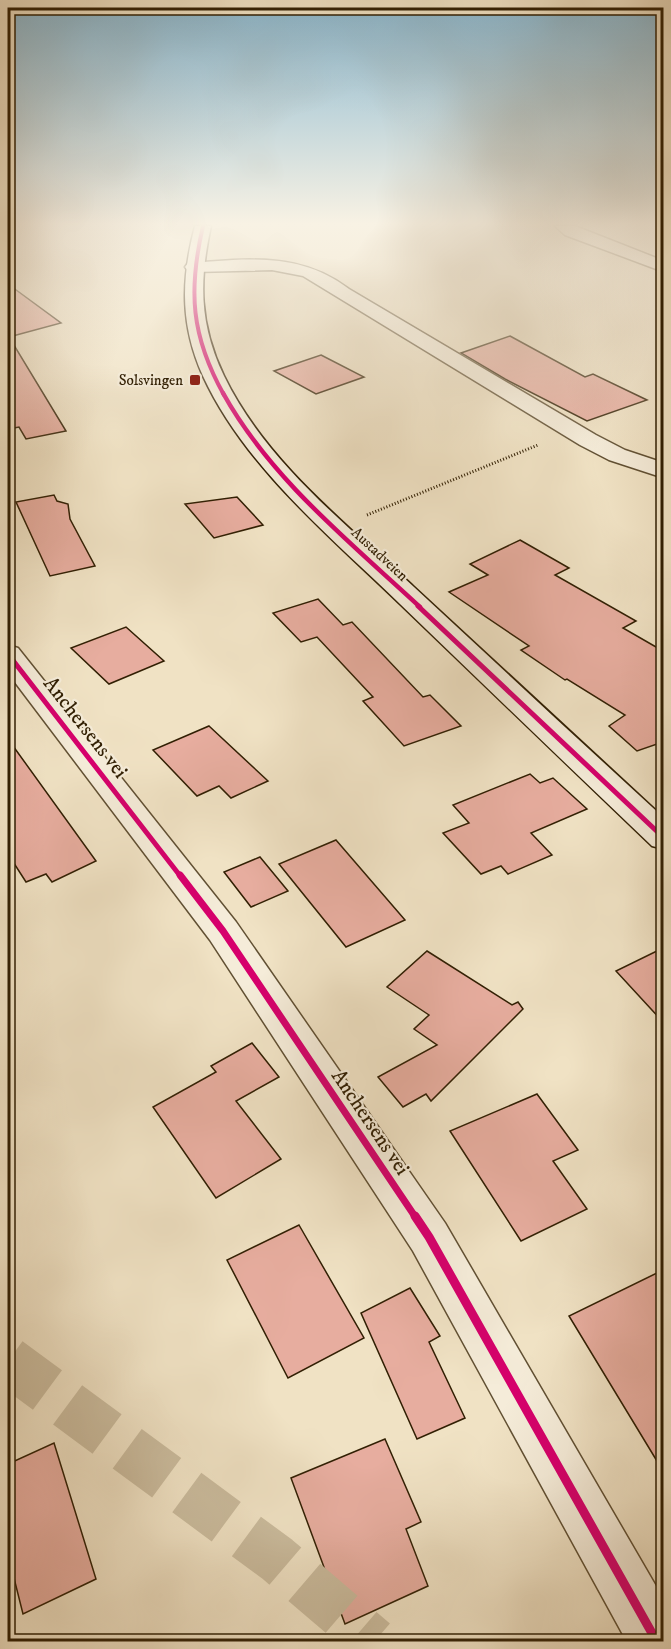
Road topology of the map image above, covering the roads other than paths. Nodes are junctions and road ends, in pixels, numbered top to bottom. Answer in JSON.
{"nodes":[{"id":1,"x":195,"y":303,"type":"edge"},
{"id":2,"x":359,"y":303,"type":"edge"},
{"id":3,"x":663,"y":471,"type":"edge"},
{"id":4,"x":8,"y":654,"type":"edge"},
{"id":5,"x":663,"y":838,"type":"edge"},
{"id":6,"x":657,"y":1641,"type":"edge"}],
"edges":[{"from":1,"to":5,"type":"street","name":"Austadveien"},
{"from":2,"to":3,"type":"street"},
{"from":4,"to":6,"type":"street","name":"Anchersens vei"}]}
